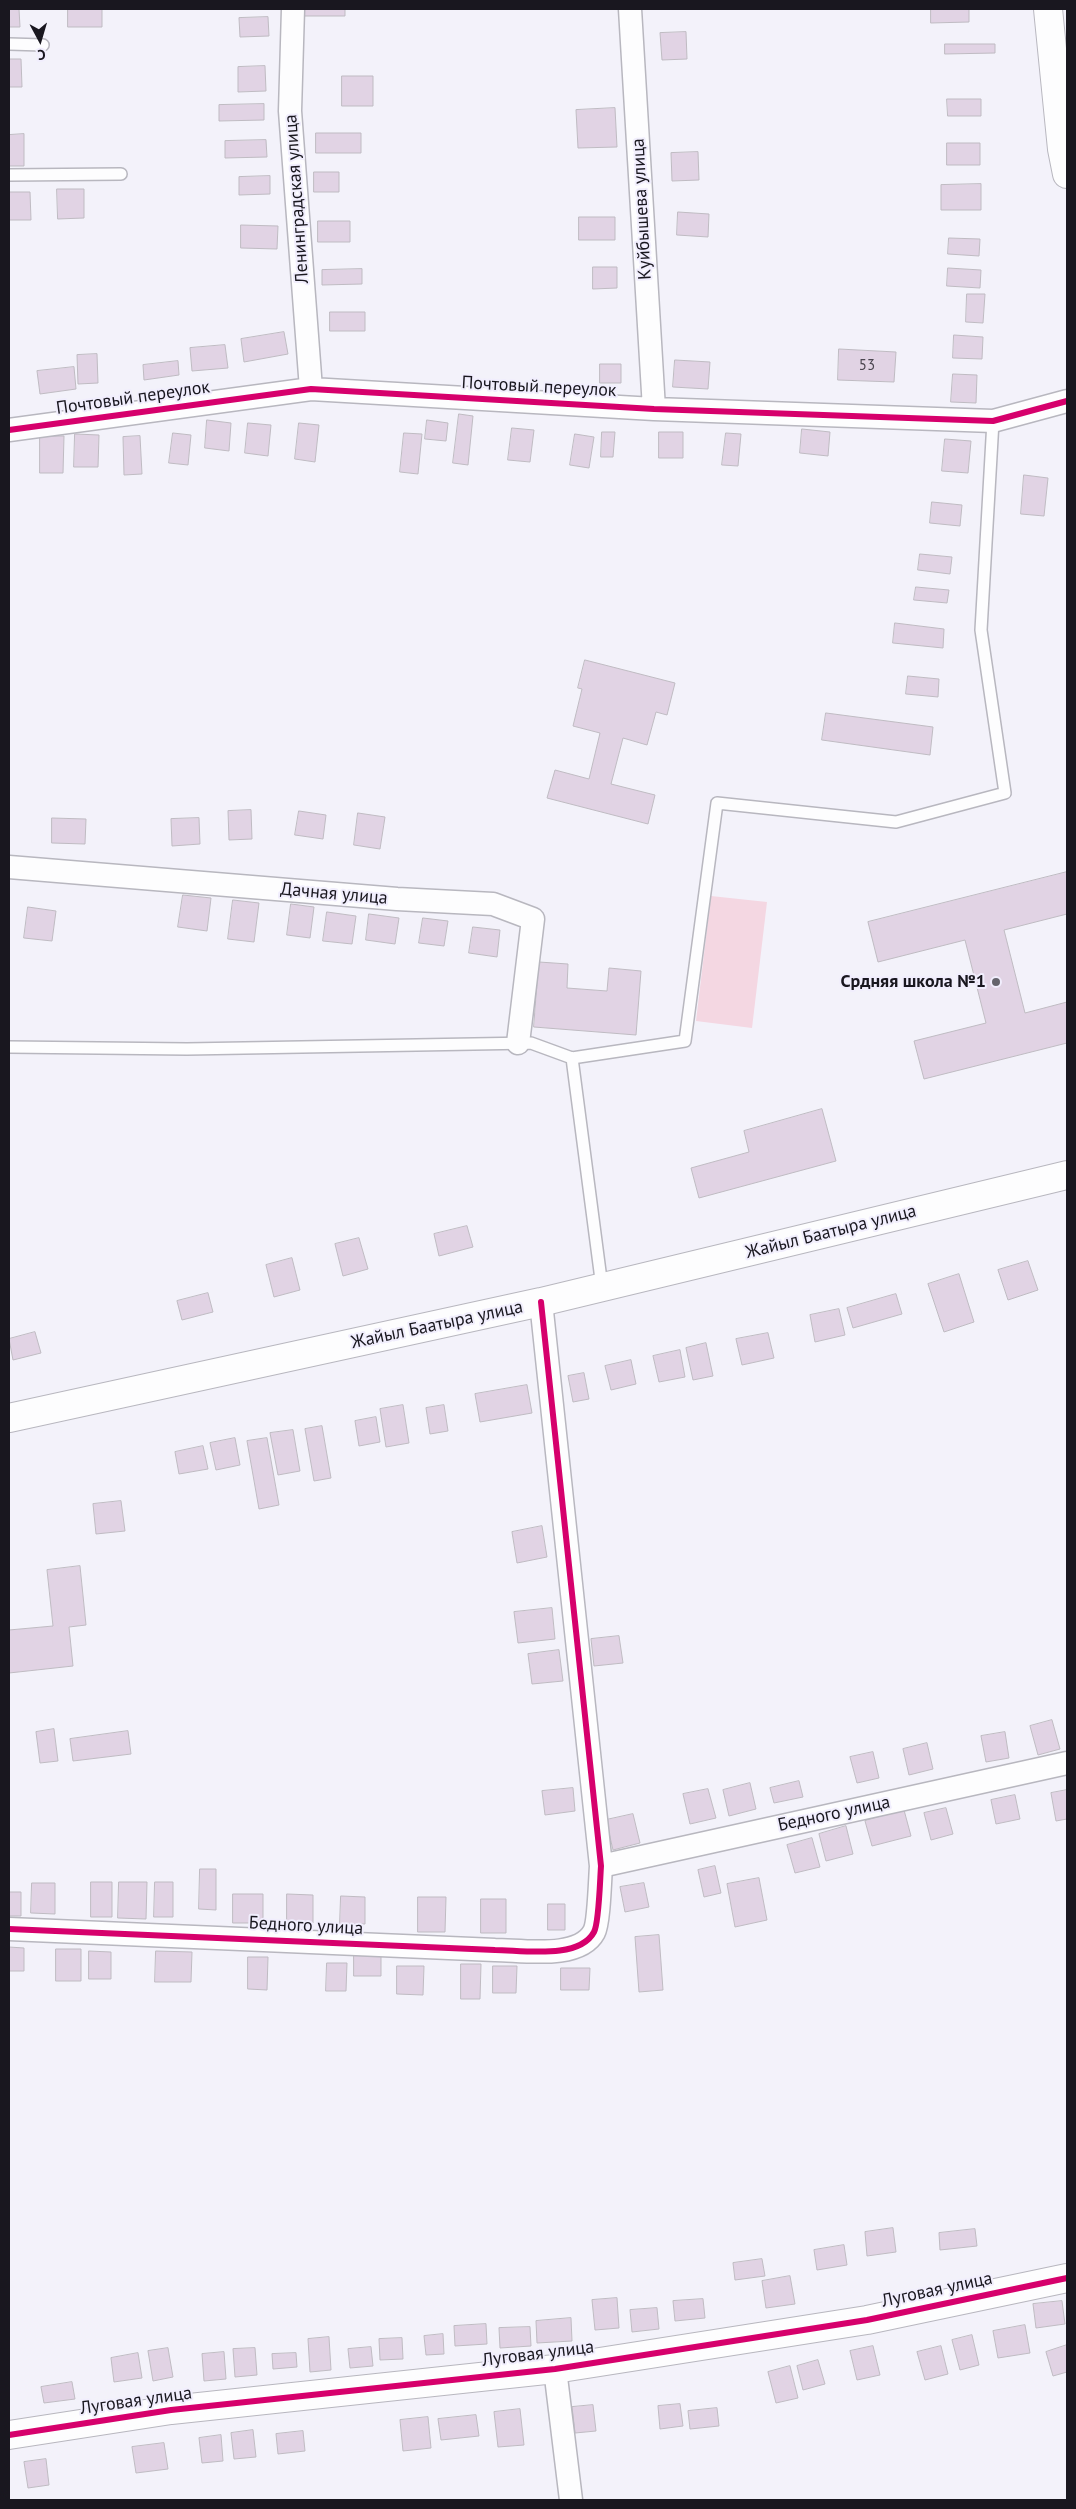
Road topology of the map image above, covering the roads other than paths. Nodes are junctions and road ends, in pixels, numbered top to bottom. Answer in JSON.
{"nodes":[{"id":1,"x":293,"y":9,"type":"edge"},
{"id":2,"x":630,"y":9,"type":"edge"},
{"id":3,"x":1048,"y":9,"type":"edge"},
{"id":4,"x":9,"y":44,"type":"edge"},
{"id":5,"x":43,"y":45,"type":"dead end"},
{"id":6,"x":121,"y":174,"type":"dead end"},
{"id":7,"x":1067,"y":174,"type":"edge"},
{"id":8,"x":9,"y":175,"type":"edge"},
{"id":9,"x":311,"y":389,"type":"junction"},
{"id":10,"x":1067,"y":401,"type":"edge"},
{"id":11,"x":654,"y":409,"type":"junction"},
{"id":12,"x":993,"y":421,"type":"junction"},
{"id":13,"x":9,"y":430,"type":"edge"},
{"id":14,"x":9,"y":867,"type":"edge"},
{"id":15,"x":518,"y":1044,"type":"junction"},
{"id":16,"x":9,"y":1047,"type":"edge"},
{"id":17,"x":572,"y":1058,"type":"junction"},
{"id":18,"x":1067,"y":1175,"type":"edge"},
{"id":19,"x":602,"y":1287,"type":"junction"},
{"id":20,"x":541,"y":1302,"type":"junction"},
{"id":21,"x":9,"y":1418,"type":"edge"},
{"id":22,"x":1067,"y":1763,"type":"edge"},
{"id":23,"x":601,"y":1866,"type":"junction"},
{"id":24,"x":9,"y":1930,"type":"edge"},
{"id":25,"x":1067,"y":2278,"type":"edge"},
{"id":26,"x":555,"y":2369,"type":"junction"},
{"id":27,"x":9,"y":2435,"type":"edge"},
{"id":28,"x":571,"y":2500,"type":"edge"}],
"edges":[{"from":1,"to":9,"type":"street","name":"Ленинградская улица"},
{"from":2,"to":11,"type":"street","name":"Куйбышева улица"},
{"from":3,"to":7,"type":"main road"},
{"from":4,"to":5,"type":"lane"},
{"from":6,"to":8,"type":"lane"},
{"from":9,"to":11,"type":"street","name":"Почтовый переулок"},
{"from":9,"to":13,"type":"street","name":"Почтовый переулок"},
{"from":10,"to":12,"type":"street","name":"Почтовый переулок"},
{"from":11,"to":12,"type":"street","name":"Почтовый переулок"},
{"from":12,"to":17,"type":"lane"},
{"from":14,"to":15,"type":"street","name":"Дачная улица"},
{"from":15,"to":16,"type":"lane"},
{"from":15,"to":17,"type":"lane"},
{"from":17,"to":19,"type":"lane"},
{"from":18,"to":19,"type":"main road","name":"Жайыл Баатыра улица"},
{"from":19,"to":20,"type":"main road","name":"Жайыл Баатыра улица"},
{"from":20,"to":21,"type":"main road","name":"Жайыл Баатыра улица"},
{"from":20,"to":23,"type":"street"},
{"from":22,"to":23,"type":"street","name":"Бедного улица"},
{"from":23,"to":24,"type":"street","name":"Бедного улица"},
{"from":25,"to":26,"type":"main road","name":"Луговая улица"},
{"from":26,"to":27,"type":"main road","name":"Луговая улица"},
{"from":26,"to":28,"type":"street"}]}
